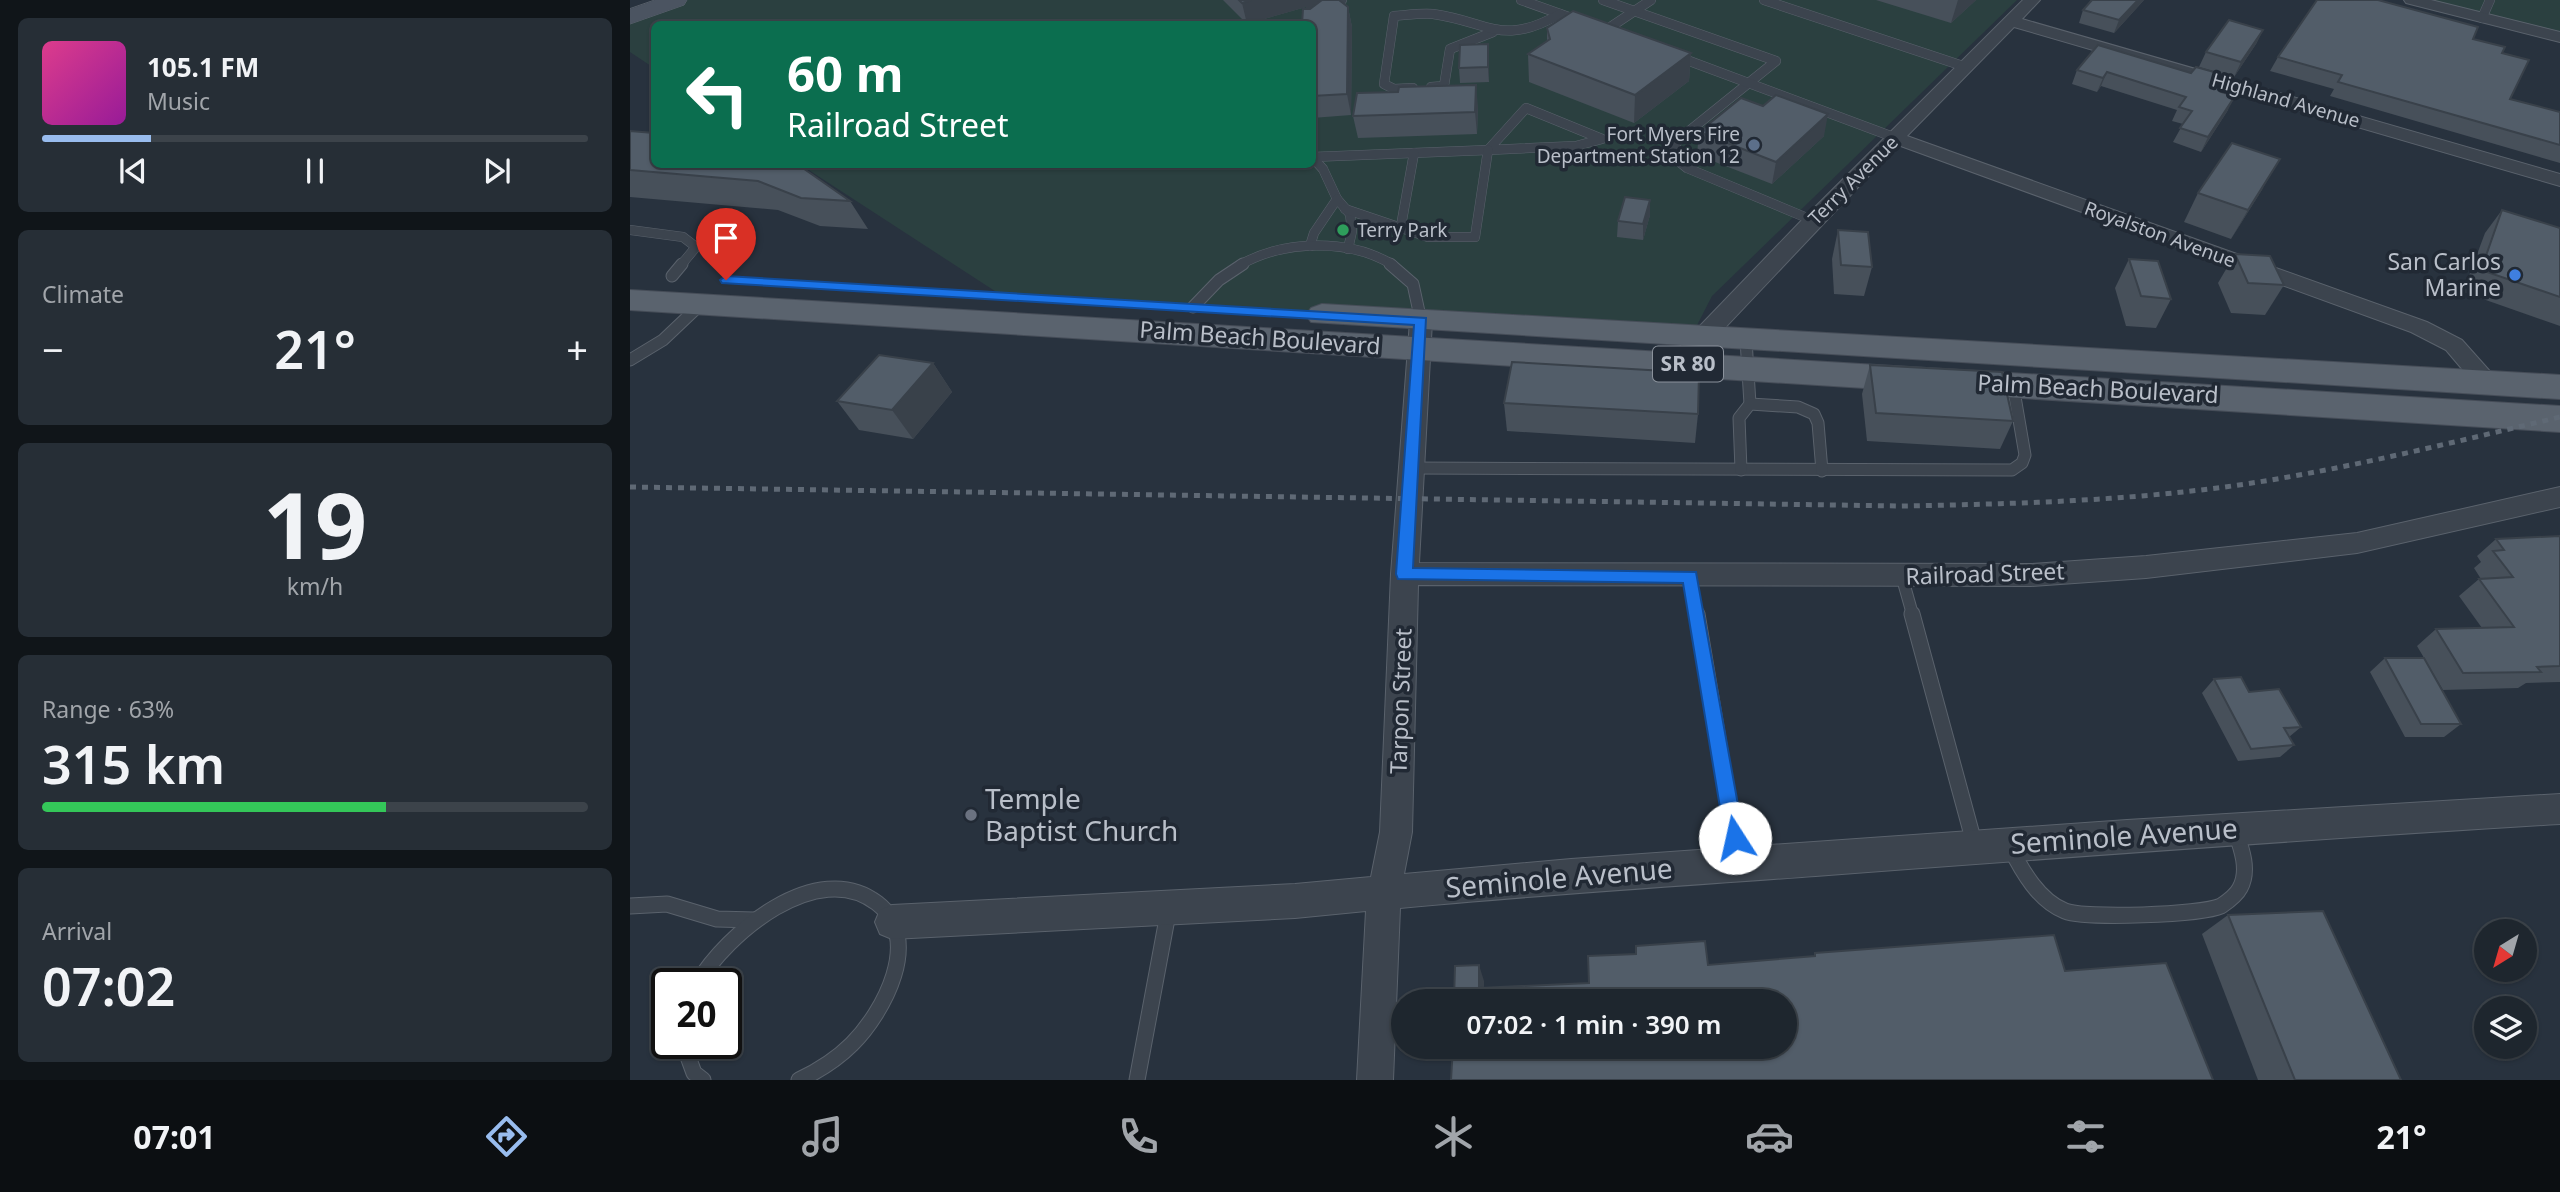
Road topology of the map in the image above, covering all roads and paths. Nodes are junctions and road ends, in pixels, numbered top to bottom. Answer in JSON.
{"nodes":[{"id":1,"x":676,"y":0,"type":"edge"},
{"id":2,"x":1342,"y":0,"type":"edge"},
{"id":3,"x":1521,"y":0,"type":"edge"},
{"id":4,"x":1603,"y":0,"type":"edge"},
{"id":5,"x":1651,"y":0,"type":"edge"},
{"id":6,"x":1764,"y":0,"type":"edge"},
{"id":7,"x":2032,"y":0,"type":"edge"},
{"id":8,"x":2412,"y":0,"type":"edge"},
{"id":9,"x":2490,"y":0,"type":"edge"},
{"id":10,"x":1634,"y":11,"type":"junction"},
{"id":11,"x":1560,"y":14,"type":"junction"},
{"id":12,"x":630,"y":17,"type":"edge"},
{"id":13,"x":2482,"y":18,"type":"junction"},
{"id":14,"x":1315,"y":21,"type":"edge"},
{"id":15,"x":2011,"y":21,"type":"junction"},
{"id":16,"x":1606,"y":30,"type":"junction"},
{"id":17,"x":1493,"y":32,"type":"junction"},
{"id":18,"x":1619,"y":35,"type":"edge"},
{"id":19,"x":2560,"y":37,"type":"edge"},
{"id":20,"x":1671,"y":54,"type":"edge"},
{"id":21,"x":1966,"y":66,"type":"junction"},
{"id":22,"x":1749,"y":83,"type":"junction"},
{"id":23,"x":1896,"y":138,"type":"junction"},
{"id":24,"x":1488,"y":150,"type":"junction"},
{"id":25,"x":1414,"y":153,"type":"junction"},
{"id":26,"x":1316,"y":157,"type":"edge"},
{"id":27,"x":1316,"y":161,"type":"edge"},
{"id":28,"x":2560,"y":180,"type":"edge"},
{"id":29,"x":1337,"y":199,"type":"junction"},
{"id":30,"x":1345,"y":209,"type":"junction"},
{"id":31,"x":1812,"y":220,"type":"junction"},
{"id":32,"x":1401,"y":226,"type":"junction"},
{"id":33,"x":630,"y":230,"type":"edge"},
{"id":34,"x":1310,"y":246,"type":"junction"},
{"id":35,"x":1349,"y":249,"type":"junction"},
{"id":36,"x":630,"y":274,"type":"edge"},
{"id":37,"x":672,"y":276,"type":"junction"},
{"id":38,"x":630,"y":286,"type":"edge"},
{"id":39,"x":887,"y":290,"type":"junction"},
{"id":40,"x":630,"y":300,"type":"edge"},
{"id":41,"x":701,"y":304,"type":"junction"},
{"id":42,"x":1193,"y":307,"type":"junction"},
{"id":43,"x":1420,"y":334,"type":"junction"},
{"id":44,"x":1702,"y":337,"type":"junction"},
{"id":45,"x":1746,"y":354,"type":"junction"},
{"id":46,"x":630,"y":359,"type":"edge"},
{"id":47,"x":1677,"y":364,"type":"junction"},
{"id":48,"x":2487,"y":383,"type":"junction"},
{"id":49,"x":2014,"y":385,"type":"junction"},
{"id":50,"x":2560,"y":387,"type":"edge"},
{"id":51,"x":2222,"y":396,"type":"junction"},
{"id":52,"x":1750,"y":404,"type":"junction"},
{"id":53,"x":2560,"y":419,"type":"edge"},
{"id":54,"x":1410,"y":468,"type":"junction"},
{"id":55,"x":1741,"y":470,"type":"junction"},
{"id":56,"x":1822,"y":471,"type":"junction"},
{"id":57,"x":2560,"y":497,"type":"edge"},
{"id":58,"x":1404,"y":574,"type":"junction"},
{"id":59,"x":1690,"y":576,"type":"junction"},
{"id":60,"x":1902,"y":577,"type":"junction"},
{"id":61,"x":2560,"y":809,"type":"edge"},
{"id":62,"x":2235,"y":828,"type":"junction"},
{"id":63,"x":2008,"y":844,"type":"junction"},
{"id":64,"x":1975,"y":847,"type":"junction"},
{"id":65,"x":1739,"y":864,"type":"junction"},
{"id":66,"x":1384,"y":893,"type":"junction"},
{"id":67,"x":630,"y":905,"type":"edge"},
{"id":68,"x":1169,"y":907,"type":"junction"},
{"id":69,"x":754,"y":920,"type":"junction"},
{"id":70,"x":892,"y":922,"type":"junction"},
{"id":71,"x":709,"y":968,"type":"edge"},
{"id":72,"x":689,"y":1059,"type":"edge"},
{"id":73,"x":704,"y":1080,"type":"edge"},
{"id":74,"x":799,"y":1080,"type":"edge"},
{"id":75,"x":1137,"y":1080,"type":"edge"},
{"id":76,"x":1375,"y":1080,"type":"edge"}],
"edges":[{"from":1,"to":12,"type":"street"},
{"from":2,"to":14,"type":"lane"},
{"from":3,"to":11,"type":"lane"},
{"from":4,"to":10,"type":"lane"},
{"from":5,"to":10,"type":"lane"},
{"from":6,"to":21,"type":"lane"},
{"from":7,"to":15,"type":"street","name":"Terry Avenue"},
{"from":8,"to":13,"type":"street"},
{"from":9,"to":13,"type":"lane"},
{"from":10,"to":16,"type":"lane"},
{"from":10,"to":22,"type":"lane"},
{"from":11,"to":16,"type":"lane"},
{"from":11,"to":17,"type":"lane"},
{"from":13,"to":19,"type":"street"},
{"from":15,"to":21,"type":"street","name":"Terry Avenue"},
{"from":15,"to":28,"type":"street","name":"Highland Avenue"},
{"from":16,"to":18,"type":"lane"},
{"from":17,"to":17,"type":"lane"},
{"from":20,"to":22,"type":"lane"},
{"from":21,"to":23,"type":"street","name":"Terry Avenue"},
{"from":22,"to":23,"type":"lane"},
{"from":22,"to":31,"type":"lane"},
{"from":23,"to":31,"type":"street","name":"Terry Avenue"},
{"from":23,"to":48,"type":"street","name":"Royalston Avenue"},
{"from":24,"to":24,"type":"lane"},
{"from":24,"to":25,"type":"lane"},
{"from":24,"to":32,"type":"lane"},
{"from":25,"to":26,"type":"lane"},
{"from":25,"to":32,"type":"lane"},
{"from":27,"to":29,"type":"lane"},
{"from":29,"to":30,"type":"lane"},
{"from":29,"to":34,"type":"lane"},
{"from":30,"to":32,"type":"lane"},
{"from":30,"to":35,"type":"lane"},
{"from":31,"to":44,"type":"street","name":"Terry Avenue"},
{"from":33,"to":37,"type":"lane"},
{"from":34,"to":35,"type":"lane"},
{"from":34,"to":42,"type":"lane"},
{"from":35,"to":43,"type":"lane"},
{"from":36,"to":37,"type":"main road","name":"Palm Beach Boulevard","number":"SR 80"},
{"from":37,"to":38,"type":"main road"},
{"from":37,"to":39,"type":"main road","name":"Palm Beach Boulevard","number":"SR 80"},
{"from":39,"to":41,"type":"main road"},
{"from":39,"to":42,"type":"main road","name":"Palm Beach Boulevard","number":"SR 80"},
{"from":40,"to":41,"type":"main road","name":"Palm Beach Boulevard","number":"SR 80"},
{"from":41,"to":43,"type":"main road","name":"Palm Beach Boulevard","number":"SR 80"},
{"from":41,"to":46,"type":"lane"},
{"from":42,"to":43,"type":"main road","name":"Palm Beach Boulevard","number":"SR 80"},
{"from":43,"to":44,"type":"main road","name":"Palm Beach Boulevard","number":"SR 80"},
{"from":43,"to":47,"type":"main road","name":"Palm Beach Boulevard","number":"SR 80"},
{"from":43,"to":54,"type":"street","name":"Tarpon Street"},
{"from":44,"to":45,"type":"main road","name":"Palm Beach Boulevard","number":"SR 80"},
{"from":44,"to":47,"type":"street","name":"Terry Avenue"},
{"from":45,"to":47,"type":"main road","name":"Palm Beach Boulevard","number":"SR 80"},
{"from":45,"to":48,"type":"main road","name":"Palm Beach Boulevard","number":"SR 80"},
{"from":45,"to":49,"type":"main road","name":"Palm Beach Boulevard","number":"SR 80"},
{"from":45,"to":52,"type":"lane"},
{"from":48,"to":50,"type":"main road","name":"Palm Beach Boulevard","number":"SR 80"},
{"from":48,"to":51,"type":"main road"},
{"from":49,"to":51,"type":"main road","name":"Palm Beach Boulevard","number":"SR 80"},
{"from":49,"to":56,"type":"lane"},
{"from":51,"to":53,"type":"main road","name":"Palm Beach Boulevard","number":"SR 80"},
{"from":52,"to":55,"type":"lane"},
{"from":52,"to":56,"type":"lane"},
{"from":54,"to":55,"type":"lane"},
{"from":54,"to":58,"type":"street","name":"Tarpon Street"},
{"from":55,"to":56,"type":"lane"},
{"from":57,"to":60,"type":"street","name":"Railroad Street"},
{"from":58,"to":59,"type":"street","name":"Railroad Street"},
{"from":58,"to":66,"type":"street","name":"Tarpon Street"},
{"from":59,"to":60,"type":"street","name":"Railroad Street"},
{"from":59,"to":65,"type":"lane"},
{"from":60,"to":64,"type":"lane"},
{"from":61,"to":62,"type":"street","name":"Seminole Avenue"},
{"from":62,"to":63,"type":"street","name":"Seminole Avenue"},
{"from":62,"to":63,"type":"lane"},
{"from":63,"to":64,"type":"street","name":"Seminole Avenue"},
{"from":64,"to":65,"type":"street","name":"Seminole Avenue"},
{"from":65,"to":66,"type":"street","name":"Seminole Avenue"},
{"from":66,"to":68,"type":"street","name":"Seminole Avenue"},
{"from":66,"to":76,"type":"street","name":"Tarpon Street"},
{"from":67,"to":69,"type":"lane"},
{"from":68,"to":70,"type":"street","name":"Seminole Avenue"},
{"from":68,"to":75,"type":"lane"},
{"from":69,"to":70,"type":"lane"},
{"from":69,"to":71,"type":"lane"},
{"from":70,"to":74,"type":"lane"},
{"from":72,"to":73,"type":"lane"}]}
